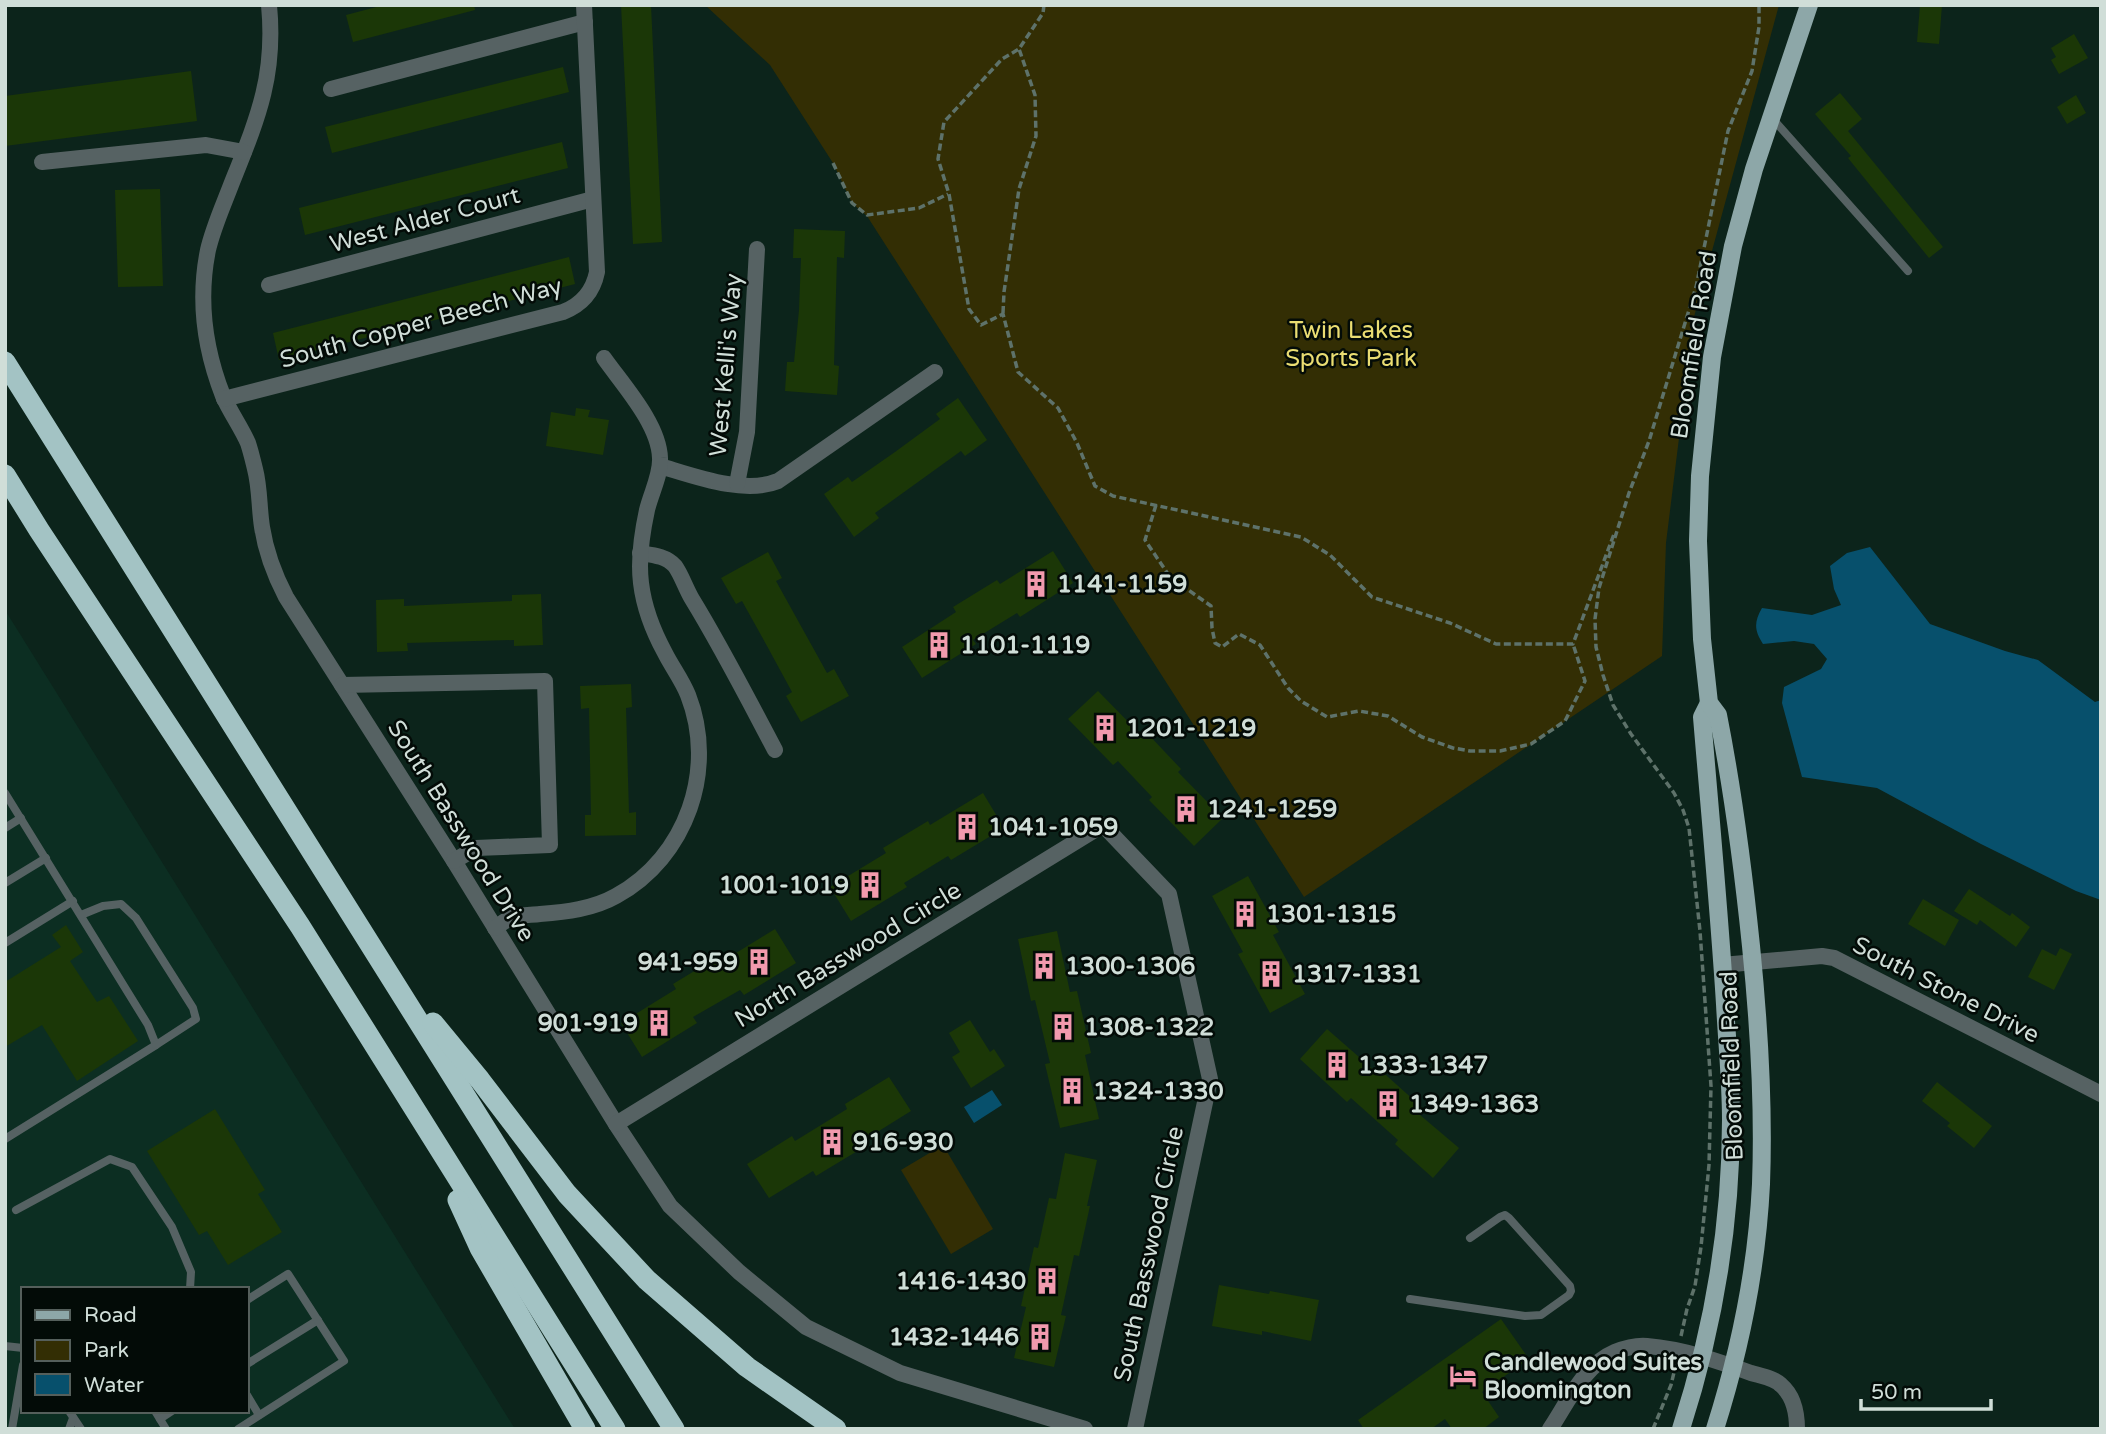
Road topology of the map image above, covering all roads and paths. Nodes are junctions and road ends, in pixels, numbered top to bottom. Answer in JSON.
{"nodes":[{"id":1,"x":269,"y":5,"type":"edge"},
{"id":2,"x":1044,"y":5,"type":"edge"},
{"id":3,"x":1759,"y":5,"type":"edge"},
{"id":4,"x":1809,"y":5,"type":"edge"},
{"id":5,"x":585,"y":13,"type":"edge"},
{"id":6,"x":1018,"y":49,"type":"junction"},
{"id":7,"x":331,"y":89,"type":"dead end"},
{"id":8,"x":1772,"y":118,"type":"junction"},
{"id":9,"x":244,"y":152,"type":"junction"},
{"id":10,"x":42,"y":162,"type":"dead end"},
{"id":11,"x":833,"y":163,"type":"dead end"},
{"id":12,"x":949,"y":194,"type":"junction"},
{"id":13,"x":593,"y":199,"type":"junction"},
{"id":14,"x":757,"y":249,"type":"dead end"},
{"id":15,"x":1908,"y":271,"type":"dead end"},
{"id":16,"x":269,"y":285,"type":"dead end"},
{"id":17,"x":1003,"y":314,"type":"junction"},
{"id":18,"x":604,"y":358,"type":"dead end"},
{"id":19,"x":5,"y":362,"type":"edge"},
{"id":20,"x":935,"y":372,"type":"dead end"},
{"id":21,"x":225,"y":399,"type":"junction"},
{"id":22,"x":660,"y":466,"type":"junction"},
{"id":23,"x":5,"y":475,"type":"edge"},
{"id":24,"x":737,"y":484,"type":"junction"},
{"id":25,"x":1629,"y":493,"type":"junction"},
{"id":26,"x":1156,"y":505,"type":"junction"},
{"id":27,"x":640,"y":553,"type":"junction"},
{"id":28,"x":1573,"y":644,"type":"junction"},
{"id":29,"x":342,"y":685,"type":"junction"},
{"id":30,"x":1709,"y":703,"type":"junction"},
{"id":31,"x":775,"y":750,"type":"dead end"},
{"id":32,"x":5,"y":793,"type":"edge"},
{"id":33,"x":21,"y":818,"type":"junction"},
{"id":34,"x":1103,"y":825,"type":"joint"},
{"id":35,"x":5,"y":828,"type":"edge"},
{"id":36,"x":46,"y":858,"type":"junction"},
{"id":37,"x":454,"y":861,"type":"junction"},
{"id":38,"x":5,"y":883,"type":"edge"},
{"id":39,"x":73,"y":901,"type":"junction"},
{"id":40,"x":81,"y":915,"type":"junction"},
{"id":41,"x":495,"y":928,"type":"junction"},
{"id":42,"x":5,"y":943,"type":"edge"},
{"id":43,"x":379,"y":958,"type":"junction"},
{"id":44,"x":1753,"y":962,"type":"junction"},
{"id":45,"x":1722,"y":965,"type":"junction"},
{"id":46,"x":156,"y":1045,"type":"junction"},
{"id":47,"x":2101,"y":1094,"type":"edge"},
{"id":48,"x":419,"y":1115,"type":"junction"},
{"id":49,"x":616,"y":1124,"type":"junction"},
{"id":50,"x":5,"y":1139,"type":"edge"},
{"id":51,"x":16,"y":1210,"type":"dead end"},
{"id":52,"x":1471,"y":1238,"type":"dead end"},
{"id":53,"x":190,"y":1287,"type":"edge"},
{"id":54,"x":248,"y":1299,"type":"edge"},
{"id":55,"x":1410,"y":1299,"type":"dead end"},
{"id":56,"x":318,"y":1320,"type":"junction"},
{"id":57,"x":1683,"y":1331,"type":"dead end"},
{"id":58,"x":1717,"y":1361,"type":"junction"},
{"id":59,"x":248,"y":1363,"type":"edge"},
{"id":60,"x":1674,"y":1373,"type":"dead end"},
{"id":61,"x":21,"y":1377,"type":"edge"},
{"id":62,"x":248,"y":1397,"type":"edge"},
{"id":63,"x":71,"y":1415,"type":"edge"},
{"id":64,"x":157,"y":1415,"type":"edge"},
{"id":65,"x":259,"y":1415,"type":"junction"},
{"id":66,"x":12,"y":1429,"type":"edge"},
{"id":67,"x":69,"y":1429,"type":"edge"},
{"id":68,"x":80,"y":1429,"type":"edge"},
{"id":69,"x":166,"y":1429,"type":"edge"},
{"id":70,"x":238,"y":1429,"type":"edge"},
{"id":71,"x":585,"y":1429,"type":"edge"},
{"id":72,"x":615,"y":1429,"type":"edge"},
{"id":73,"x":674,"y":1429,"type":"edge"},
{"id":74,"x":836,"y":1429,"type":"edge"},
{"id":75,"x":1085,"y":1429,"type":"edge"},
{"id":76,"x":1135,"y":1429,"type":"edge"},
{"id":77,"x":1550,"y":1429,"type":"edge"},
{"id":78,"x":1653,"y":1429,"type":"edge"},
{"id":79,"x":1681,"y":1429,"type":"edge"},
{"id":80,"x":1715,"y":1429,"type":"edge"},
{"id":81,"x":1797,"y":1429,"type":"edge"}],
"edges":[{"from":1,"to":9,"type":"street","name":"South Basswood Drive"},
{"from":2,"to":6,"type":"path"},
{"from":3,"to":25,"type":"path"},
{"from":4,"to":8,"type":"main road","name":"Bloomfield Road"},
{"from":5,"to":7,"type":"street"},
{"from":5,"to":13,"type":"street","name":"South Copper Beech Way"},
{"from":6,"to":12,"type":"path"},
{"from":6,"to":17,"type":"path"},
{"from":8,"to":15,"type":"lane"},
{"from":8,"to":30,"type":"main road","name":"Bloomfield Road"},
{"from":9,"to":10,"type":"street"},
{"from":9,"to":21,"type":"street","name":"South Basswood Drive"},
{"from":11,"to":12,"type":"path"},
{"from":12,"to":17,"type":"path"},
{"from":13,"to":16,"type":"street","name":"West Alder Court"},
{"from":13,"to":21,"type":"street","name":"South Copper Beech Way"},
{"from":14,"to":24,"type":"street","name":"West Kelli's Way"},
{"from":17,"to":26,"type":"path"},
{"from":18,"to":22,"type":"street"},
{"from":19,"to":43,"type":"highway"},
{"from":20,"to":24,"type":"street"},
{"from":21,"to":29,"type":"street","name":"South Basswood Drive"},
{"from":22,"to":24,"type":"street"},
{"from":22,"to":27,"type":"street"},
{"from":23,"to":48,"type":"highway"},
{"from":25,"to":28,"type":"path"},
{"from":25,"to":57,"type":"path"},
{"from":26,"to":28,"type":"path"},
{"from":26,"to":28,"type":"path"},
{"from":27,"to":31,"type":"street"},
{"from":27,"to":41,"type":"street"},
{"from":29,"to":37,"type":"street","name":"South Basswood Drive"},
{"from":29,"to":37,"type":"street"},
{"from":30,"to":44,"type":"main road","name":"Bloomfield Road"},
{"from":30,"to":45,"type":"main road","name":"Bloomfield Road"},
{"from":32,"to":33,"type":"lane"},
{"from":33,"to":35,"type":"lane"},
{"from":33,"to":36,"type":"lane"},
{"from":34,"to":49,"type":"street","name":"North Basswood Circle"},
{"from":34,"to":76,"type":"street","name":"South Basswood Circle"},
{"from":36,"to":38,"type":"lane"},
{"from":36,"to":39,"type":"lane"},
{"from":37,"to":41,"type":"street","name":"South Basswood Drive"},
{"from":39,"to":40,"type":"lane"},
{"from":39,"to":42,"type":"lane"},
{"from":40,"to":46,"type":"lane"},
{"from":40,"to":46,"type":"lane"},
{"from":41,"to":49,"type":"street","name":"South Basswood Drive"},
{"from":43,"to":73,"type":"highway"},
{"from":43,"to":74,"type":"highway"},
{"from":44,"to":45,"type":"street","name":"South Stone Drive"},
{"from":44,"to":47,"type":"street","name":"South Stone Drive"},
{"from":44,"to":58,"type":"main road","name":"Bloomfield Road"},
{"from":45,"to":58,"type":"main road","name":"Bloomfield Road"},
{"from":46,"to":50,"type":"lane"},
{"from":48,"to":71,"type":"highway"},
{"from":48,"to":72,"type":"highway"},
{"from":49,"to":75,"type":"street","name":"South Basswood Drive"},
{"from":51,"to":53,"type":"lane"},
{"from":52,"to":55,"type":"lane"},
{"from":54,"to":56,"type":"lane"},
{"from":56,"to":59,"type":"lane"},
{"from":56,"to":65,"type":"lane"},
{"from":58,"to":77,"type":"street"},
{"from":58,"to":79,"type":"main road","name":"Bloomfield Road"},
{"from":58,"to":80,"type":"main road","name":"Bloomfield Road"},
{"from":58,"to":81,"type":"street"},
{"from":60,"to":78,"type":"path"},
{"from":61,"to":66,"type":"lane"},
{"from":62,"to":65,"type":"lane"},
{"from":63,"to":67,"type":"lane"},
{"from":63,"to":68,"type":"lane"},
{"from":64,"to":69,"type":"lane"},
{"from":65,"to":70,"type":"lane"}]}
